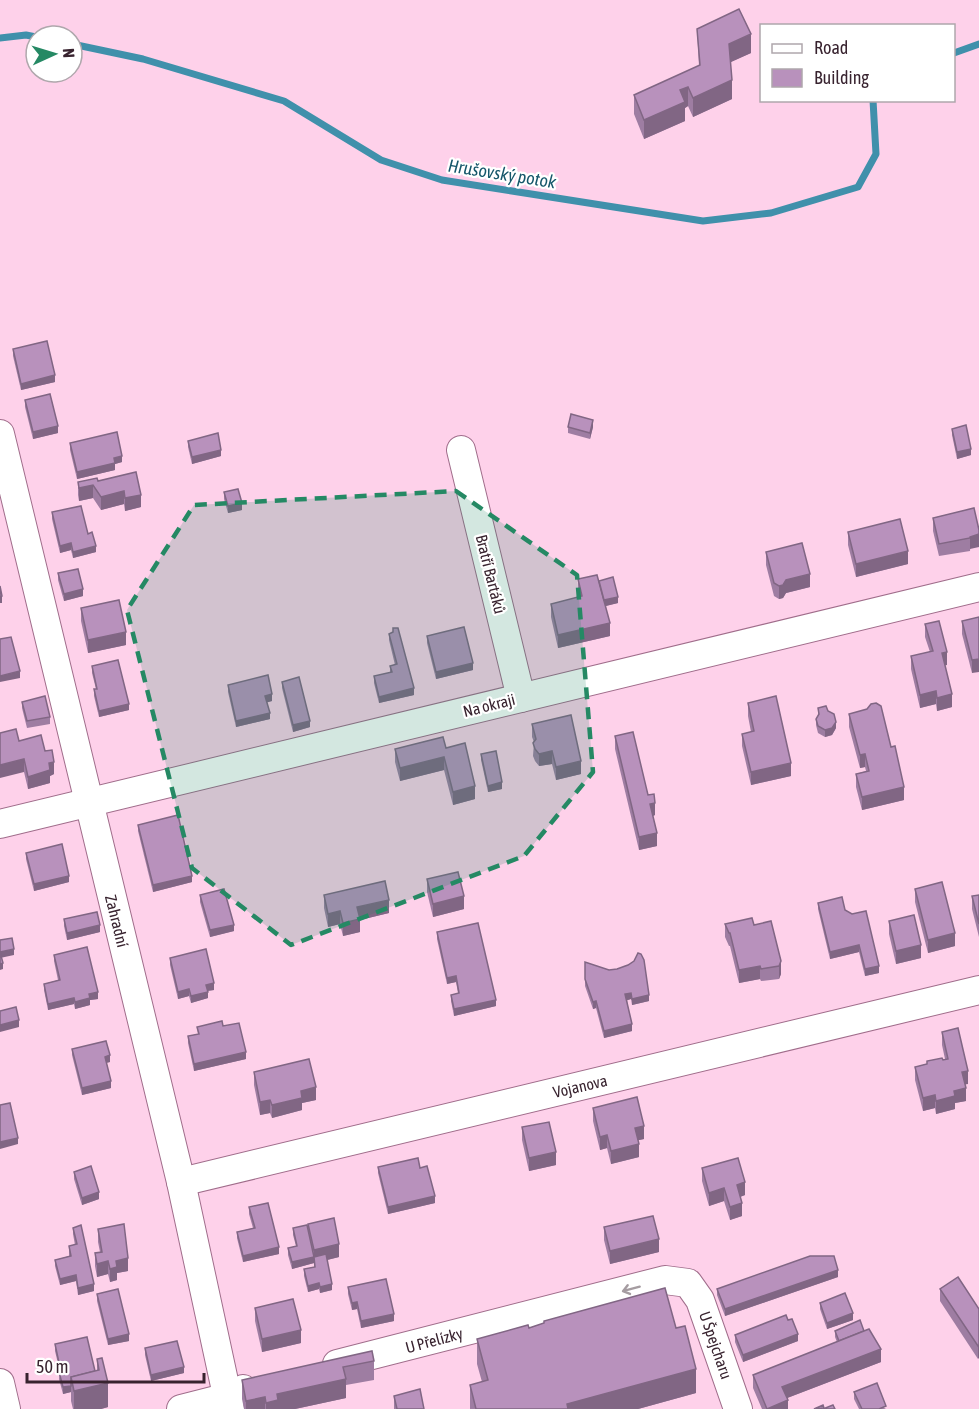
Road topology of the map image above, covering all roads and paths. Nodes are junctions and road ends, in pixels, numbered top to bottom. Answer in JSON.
{"nodes":[{"id":1,"x":0,"y":434,"type":"edge"},
{"id":2,"x":461,"y":450,"type":"dead end"},
{"id":3,"x":979,"y":587,"type":"edge"},
{"id":4,"x":521,"y":698,"type":"junction"},
{"id":5,"x":87,"y":801,"type":"junction"},
{"id":6,"x":0,"y":824,"type":"edge"},
{"id":7,"x":979,"y":990,"type":"edge"},
{"id":8,"x":181,"y":1182,"type":"junction"},
{"id":9,"x":688,"y":1283,"type":"joint"},
{"id":10,"x":315,"y":1370,"type":"edge"},
{"id":11,"x":270,"y":1381,"type":"edge"},
{"id":12,"x":0,"y":1383,"type":"edge"},
{"id":13,"x":229,"y":1403,"type":"edge"},
{"id":14,"x":6,"y":1409,"type":"edge"},
{"id":15,"x":181,"y":1409,"type":"edge"},
{"id":16,"x":738,"y":1409,"type":"edge"}],
"edges":[{"from":1,"to":5,"type":"street","name":"Zahradní"},
{"from":2,"to":4,"type":"street","name":"Bratří Bartáků"},
{"from":3,"to":4,"type":"street","name":"Na okraji"},
{"from":4,"to":5,"type":"street","name":"Na okraji"},
{"from":5,"to":6,"type":"street","name":"Na okraji"},
{"from":5,"to":8,"type":"street","name":"Zahradní"},
{"from":7,"to":8,"type":"street","name":"Vojanova"},
{"from":8,"to":13,"type":"street","name":"Zahradní"},
{"from":9,"to":10,"type":"street","name":"U Přelízky","one_way":true},
{"from":9,"to":16,"type":"street","name":"U Špejcharu"},
{"from":11,"to":13,"type":"street"},
{"from":12,"to":14,"type":"street"},
{"from":13,"to":15,"type":"street"}]}
